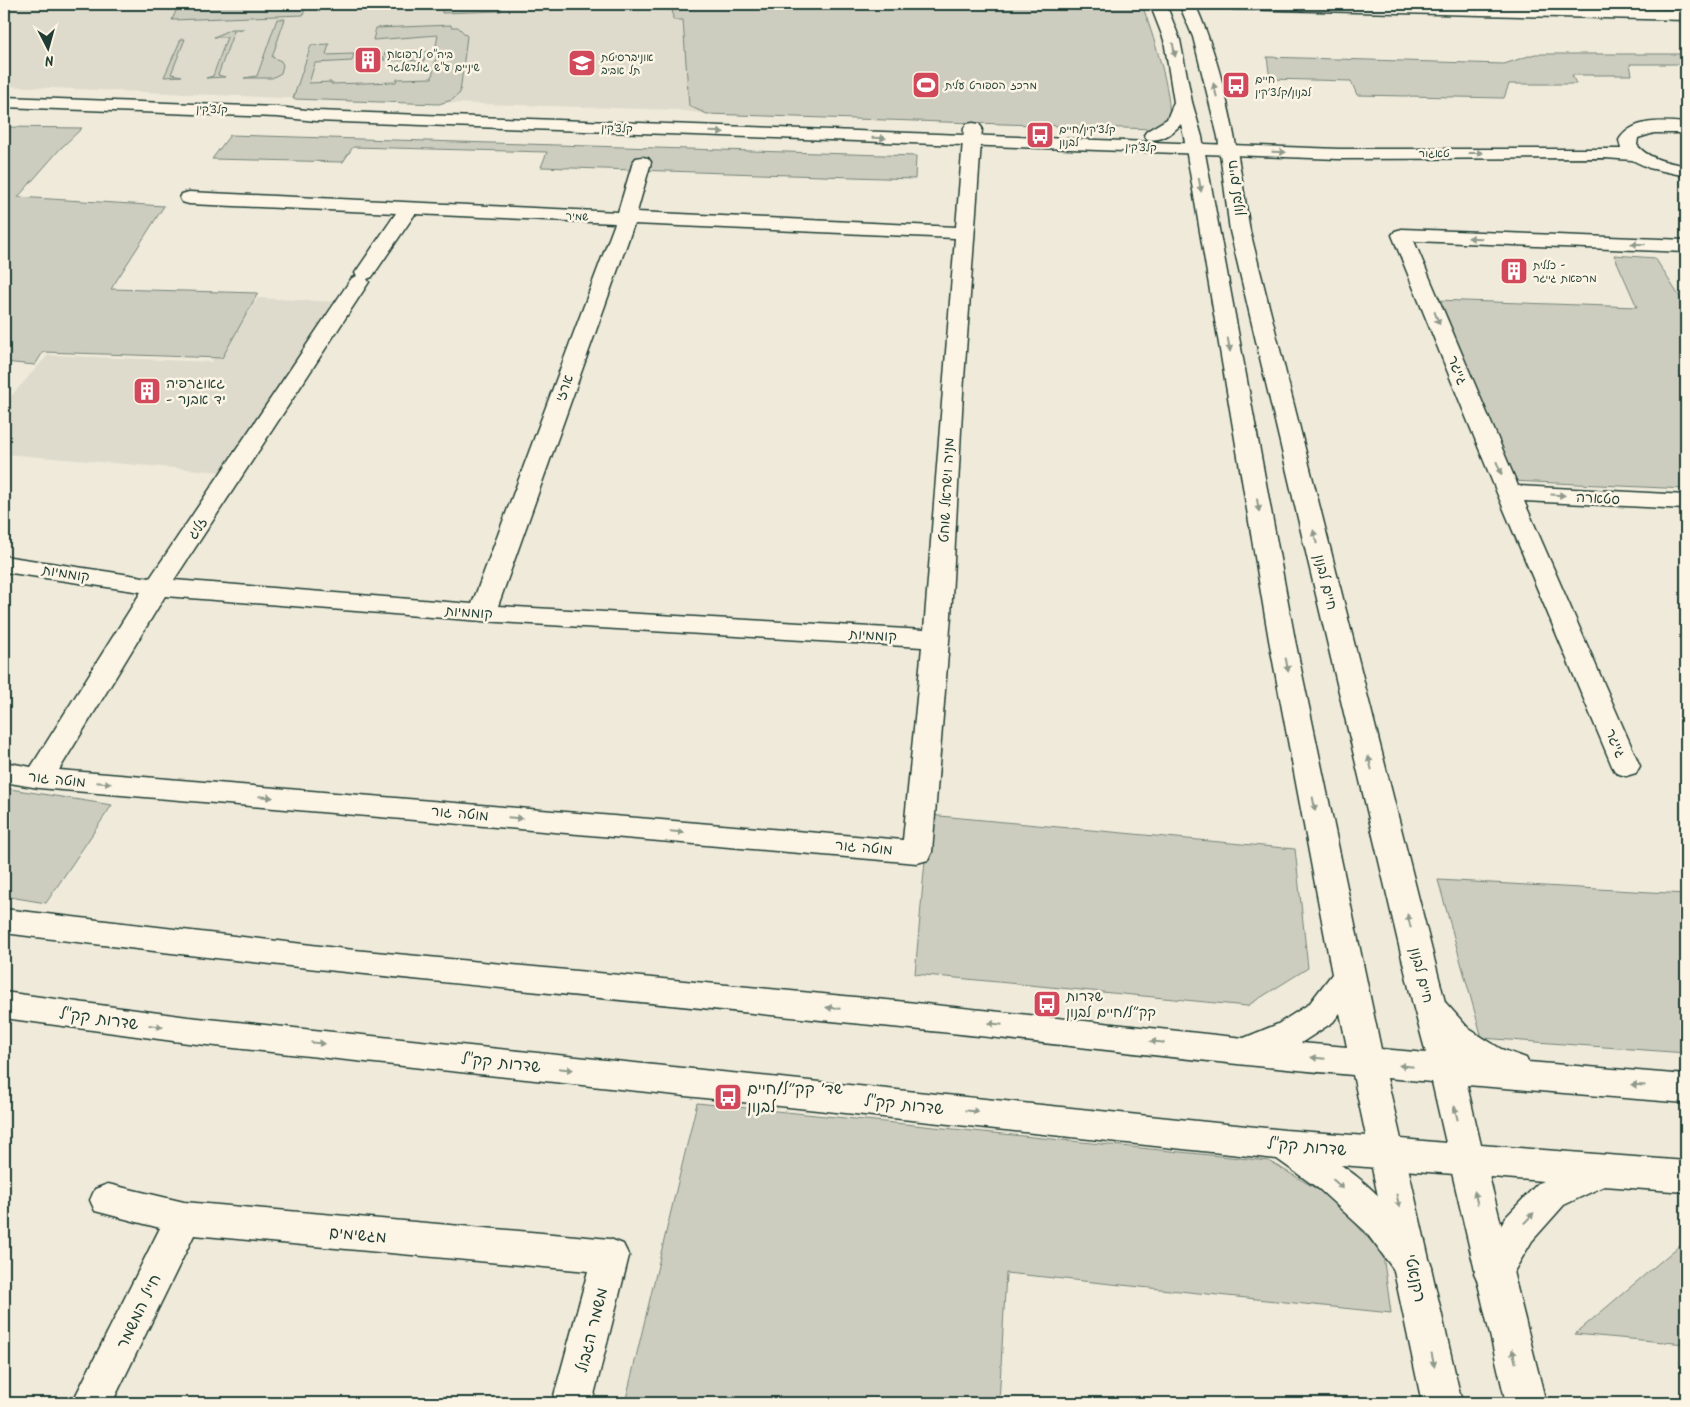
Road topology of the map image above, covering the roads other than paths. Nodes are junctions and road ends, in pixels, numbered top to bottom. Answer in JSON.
{"nodes":[{"id":1,"x":1158,"y":4,"type":"edge"},
{"id":2,"x":1187,"y":4,"type":"edge"},
{"id":3,"x":1232,"y":4,"type":"edge"},
{"id":4,"x":1325,"y":4,"type":"edge"},
{"id":5,"x":1534,"y":8,"type":"edge"},
{"id":6,"x":1686,"y":15,"type":"edge"},
{"id":7,"x":4,"y":93,"type":"edge"},
{"id":8,"x":4,"y":102,"type":"edge"},
{"id":9,"x":1183,"y":102,"type":"junction"},
{"id":10,"x":1681,"y":126,"type":"edge"},
{"id":11,"x":1633,"y":134,"type":"junction"},
{"id":12,"x":973,"y":135,"type":"junction"},
{"id":13,"x":1153,"y":135,"type":"junction"},
{"id":14,"x":1193,"y":143,"type":"junction"},
{"id":15,"x":1229,"y":144,"type":"junction"},
{"id":16,"x":1637,"y":155,"type":"junction"},
{"id":17,"x":642,"y":162,"type":"dead end"},
{"id":18,"x":1667,"y":168,"type":"junction"},
{"id":19,"x":1686,"y":171,"type":"edge"},
{"id":20,"x":1686,"y":179,"type":"edge"},
{"id":21,"x":188,"y":198,"type":"dead end"},
{"id":22,"x":409,"y":208,"type":"junction"},
{"id":23,"x":626,"y":218,"type":"junction"},
{"id":24,"x":965,"y":233,"type":"junction"},
{"id":25,"x":1686,"y":246,"type":"edge"},
{"id":26,"x":1509,"y":493,"type":"junction"},
{"id":27,"x":1686,"y":502,"type":"edge"},
{"id":28,"x":4,"y":564,"type":"edge"},
{"id":29,"x":157,"y":587,"type":"junction"},
{"id":30,"x":482,"y":613,"type":"junction"},
{"id":31,"x":936,"y":639,"type":"junction"},
{"id":32,"x":1626,"y":766,"type":"dead end"},
{"id":33,"x":4,"y":772,"type":"edge"},
{"id":34,"x":39,"y":778,"type":"junction"},
{"id":35,"x":917,"y":852,"type":"joint"},
{"id":36,"x":4,"y":920,"type":"edge"},
{"id":37,"x":1348,"y":976,"type":"junction"},
{"id":38,"x":4,"y":1005,"type":"edge"},
{"id":39,"x":1429,"y":1005,"type":"junction"},
{"id":40,"x":1246,"y":1052,"type":"junction"},
{"id":41,"x":1367,"y":1062,"type":"junction"},
{"id":42,"x":1446,"y":1070,"type":"junction"},
{"id":43,"x":1539,"y":1077,"type":"junction"},
{"id":44,"x":1686,"y":1089,"type":"edge"},
{"id":45,"x":1285,"y":1145,"type":"junction"},
{"id":46,"x":1387,"y":1154,"type":"junction"},
{"id":47,"x":1467,"y":1160,"type":"junction"},
{"id":48,"x":1601,"y":1171,"type":"junction"},
{"id":49,"x":1686,"y":1177,"type":"edge"},
{"id":50,"x":108,"y":1200,"type":"dead end"},
{"id":51,"x":184,"y":1218,"type":"junction"},
{"id":52,"x":610,"y":1256,"type":"joint"},
{"id":53,"x":1413,"y":1266,"type":"junction"},
{"id":54,"x":1492,"y":1273,"type":"junction"},
{"id":55,"x":92,"y":1403,"type":"edge"},
{"id":56,"x":572,"y":1403,"type":"edge"},
{"id":57,"x":1442,"y":1403,"type":"edge"},
{"id":58,"x":1526,"y":1403,"type":"edge"}],
"edges":[{"from":1,"to":9,"type":"street","one_way":true},
{"from":15,"to":2,"type":"street","name":"חיים לבנון","one_way":true},
{"from":3,"to":4,"type":"street"},
{"from":4,"to":5,"type":"street"},
{"from":5,"to":6,"type":"street"},
{"from":7,"to":12,"type":"street","name":"קלצ'קין"},
{"from":8,"to":12,"type":"street","name":"קלצ'קין","one_way":true},
{"from":9,"to":13,"type":"street"},
{"from":9,"to":14,"type":"street"},
{"from":10,"to":11,"type":"street","name":"טאגור"},
{"from":11,"to":15,"type":"street","name":"טאגור"},
{"from":11,"to":16,"type":"street"},
{"from":12,"to":13,"type":"street","name":"קלצ'קין"},
{"from":12,"to":14,"type":"street","name":"קלצ'קין"},
{"from":12,"to":24,"type":"street","name":"מניה וישראל שוחט"},
{"from":13,"to":14,"type":"street","name":"קלצ'קין"},
{"from":14,"to":15,"type":"street","name":"קלצ'קין"},
{"from":14,"to":37,"type":"street","one_way":true},
{"from":15,"to":16,"type":"street","name":"טאגור","one_way":true},
{"from":39,"to":15,"type":"street","name":"חיים לבנון","one_way":true},
{"from":16,"to":18,"type":"street","name":"טאגור"},
{"from":17,"to":23,"type":"street","name":"ארזי"},
{"from":18,"to":19,"type":"street"},
{"from":18,"to":20,"type":"street"},
{"from":21,"to":22,"type":"street","name":"שמיר"},
{"from":22,"to":23,"type":"street","name":"שמיר"},
{"from":22,"to":29,"type":"street","name":"זליג"},
{"from":23,"to":24,"type":"street","name":"שמיר"},
{"from":23,"to":30,"type":"street","name":"ארזי"},
{"from":24,"to":31,"type":"street","name":"מניה וישראל שוחט"},
{"from":25,"to":26,"type":"street","name":"גייגר","one_way":true},
{"from":26,"to":27,"type":"street","name":"סטארה","one_way":true},
{"from":26,"to":32,"type":"street","name":"גייגר"},
{"from":28,"to":29,"type":"street","name":"קוממיות"},
{"from":29,"to":30,"type":"street","name":"קוממיות"},
{"from":29,"to":34,"type":"street","name":"זליג"},
{"from":30,"to":31,"type":"street","name":"קוממיות"},
{"from":31,"to":35,"type":"street","name":"מניה וישראל שוחט"},
{"from":33,"to":34,"type":"street","name":"מוטה גור"},
{"from":34,"to":35,"type":"street","name":"מוטה גור","one_way":true},
{"from":40,"to":36,"type":"street","one_way":true},
{"from":37,"to":40,"type":"street"},
{"from":37,"to":41,"type":"street"},
{"from":38,"to":45,"type":"street","name":"שדרות קק\"ל","one_way":true},
{"from":39,"to":42,"type":"street","name":"חיים לבנון"},
{"from":39,"to":43,"type":"street"},
{"from":41,"to":40,"type":"street","one_way":true},
{"from":42,"to":41,"type":"street","one_way":true},
{"from":41,"to":46,"type":"street"},
{"from":42,"to":43,"type":"street"},
{"from":47,"to":42,"type":"street","name":"חיים לבנון","one_way":true},
{"from":44,"to":43,"type":"street","one_way":true},
{"from":45,"to":46,"type":"street","name":"שדרות קק\"ל"},
{"from":45,"to":53,"type":"street","one_way":true},
{"from":46,"to":47,"type":"street","name":"שדרות קק\"ל"},
{"from":46,"to":53,"type":"street","name":"רקנאטי","one_way":true},
{"from":47,"to":48,"type":"street","name":"שדרות קק\"ל"},
{"from":54,"to":47,"type":"street","one_way":true},
{"from":48,"to":49,"type":"street","name":"שדרות קק\"ל"},
{"from":54,"to":48,"type":"street","one_way":true},
{"from":50,"to":51,"type":"street","name":"מגשימים"},
{"from":51,"to":52,"type":"street","name":"מגשימים"},
{"from":51,"to":55,"type":"street","name":"חייל המשמר"},
{"from":52,"to":56,"type":"street","name":"משמר הגבול"},
{"from":53,"to":57,"type":"street","name":"רקנאטי","one_way":true},
{"from":58,"to":54,"type":"street","one_way":true}]}
